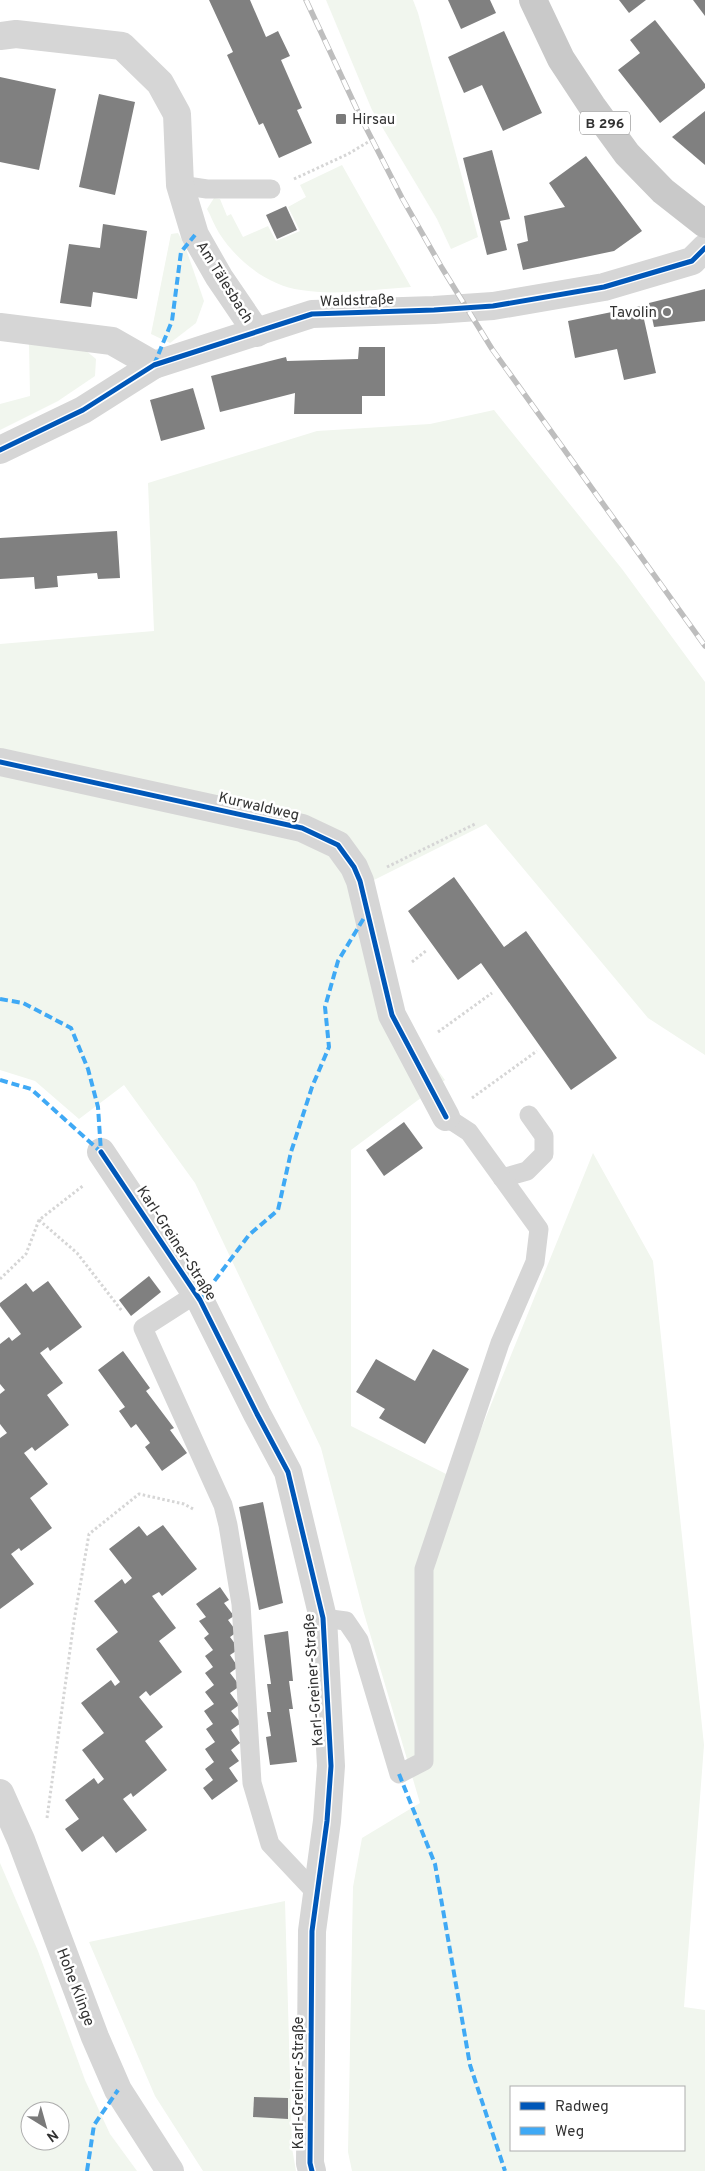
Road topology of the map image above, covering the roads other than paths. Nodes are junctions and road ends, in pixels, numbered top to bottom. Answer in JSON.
{"nodes":[{"id":1,"x":533,"y":0,"type":"edge"},
{"id":2,"x":0,"y":36,"type":"edge"},
{"id":3,"x":180,"y":184,"type":"junction"},
{"id":4,"x":271,"y":189,"type":"road end"},
{"id":5,"x":705,"y":224,"type":"edge"},
{"id":6,"x":705,"y":248,"type":"edge"},
{"id":7,"x":0,"y":327,"type":"edge"},
{"id":8,"x":256,"y":332,"type":"junction"},
{"id":9,"x":154,"y":365,"type":"junction"},
{"id":10,"x":0,"y":450,"type":"edge"},
{"id":11,"x":0,"y":762,"type":"edge"},
{"id":12,"x":529,"y":1115,"type":"dead end"},
{"id":13,"x":446,"y":1117,"type":"joint"},
{"id":14,"x":101,"y":1152,"type":"dead end"},
{"id":15,"x":502,"y":1178,"type":"junction"},
{"id":16,"x":196,"y":1294,"type":"junction"},
{"id":17,"x":323,"y":1618,"type":"junction"},
{"id":18,"x":0,"y":1793,"type":"edge"},
{"id":19,"x":317,"y":1894,"type":"junction"},
{"id":20,"x":170,"y":2171,"type":"edge"},
{"id":21,"x":312,"y":2171,"type":"edge"}],
"edges":[{"from":1,"to":5,"type":"main road","number":"B 296"},
{"from":2,"to":3,"type":"street","name":"Am Tälesbach"},
{"from":3,"to":4,"type":"lane"},
{"from":3,"to":8,"type":"street","name":"Am Tälesbach"},
{"from":6,"to":8,"type":"street","name":"Waldstraße"},
{"from":7,"to":9,"type":"street"},
{"from":8,"to":9,"type":"street","name":"Waldstraße"},
{"from":9,"to":10,"type":"street","name":"Waldstraße"},
{"from":11,"to":13,"type":"street","name":"Kurwaldweg"},
{"from":12,"to":15,"type":"lane"},
{"from":13,"to":15,"type":"lane"},
{"from":14,"to":16,"type":"street","name":"Karl-Greiner-Straße"},
{"from":15,"to":17,"type":"lane"},
{"from":16,"to":17,"type":"street","name":"Karl-Greiner-Straße"},
{"from":16,"to":19,"type":"lane"},
{"from":17,"to":19,"type":"street","name":"Karl-Greiner-Straße"},
{"from":18,"to":20,"type":"street","name":"Hohe Klinge"},
{"from":19,"to":21,"type":"street","name":"Karl-Greiner-Straße"}]}
